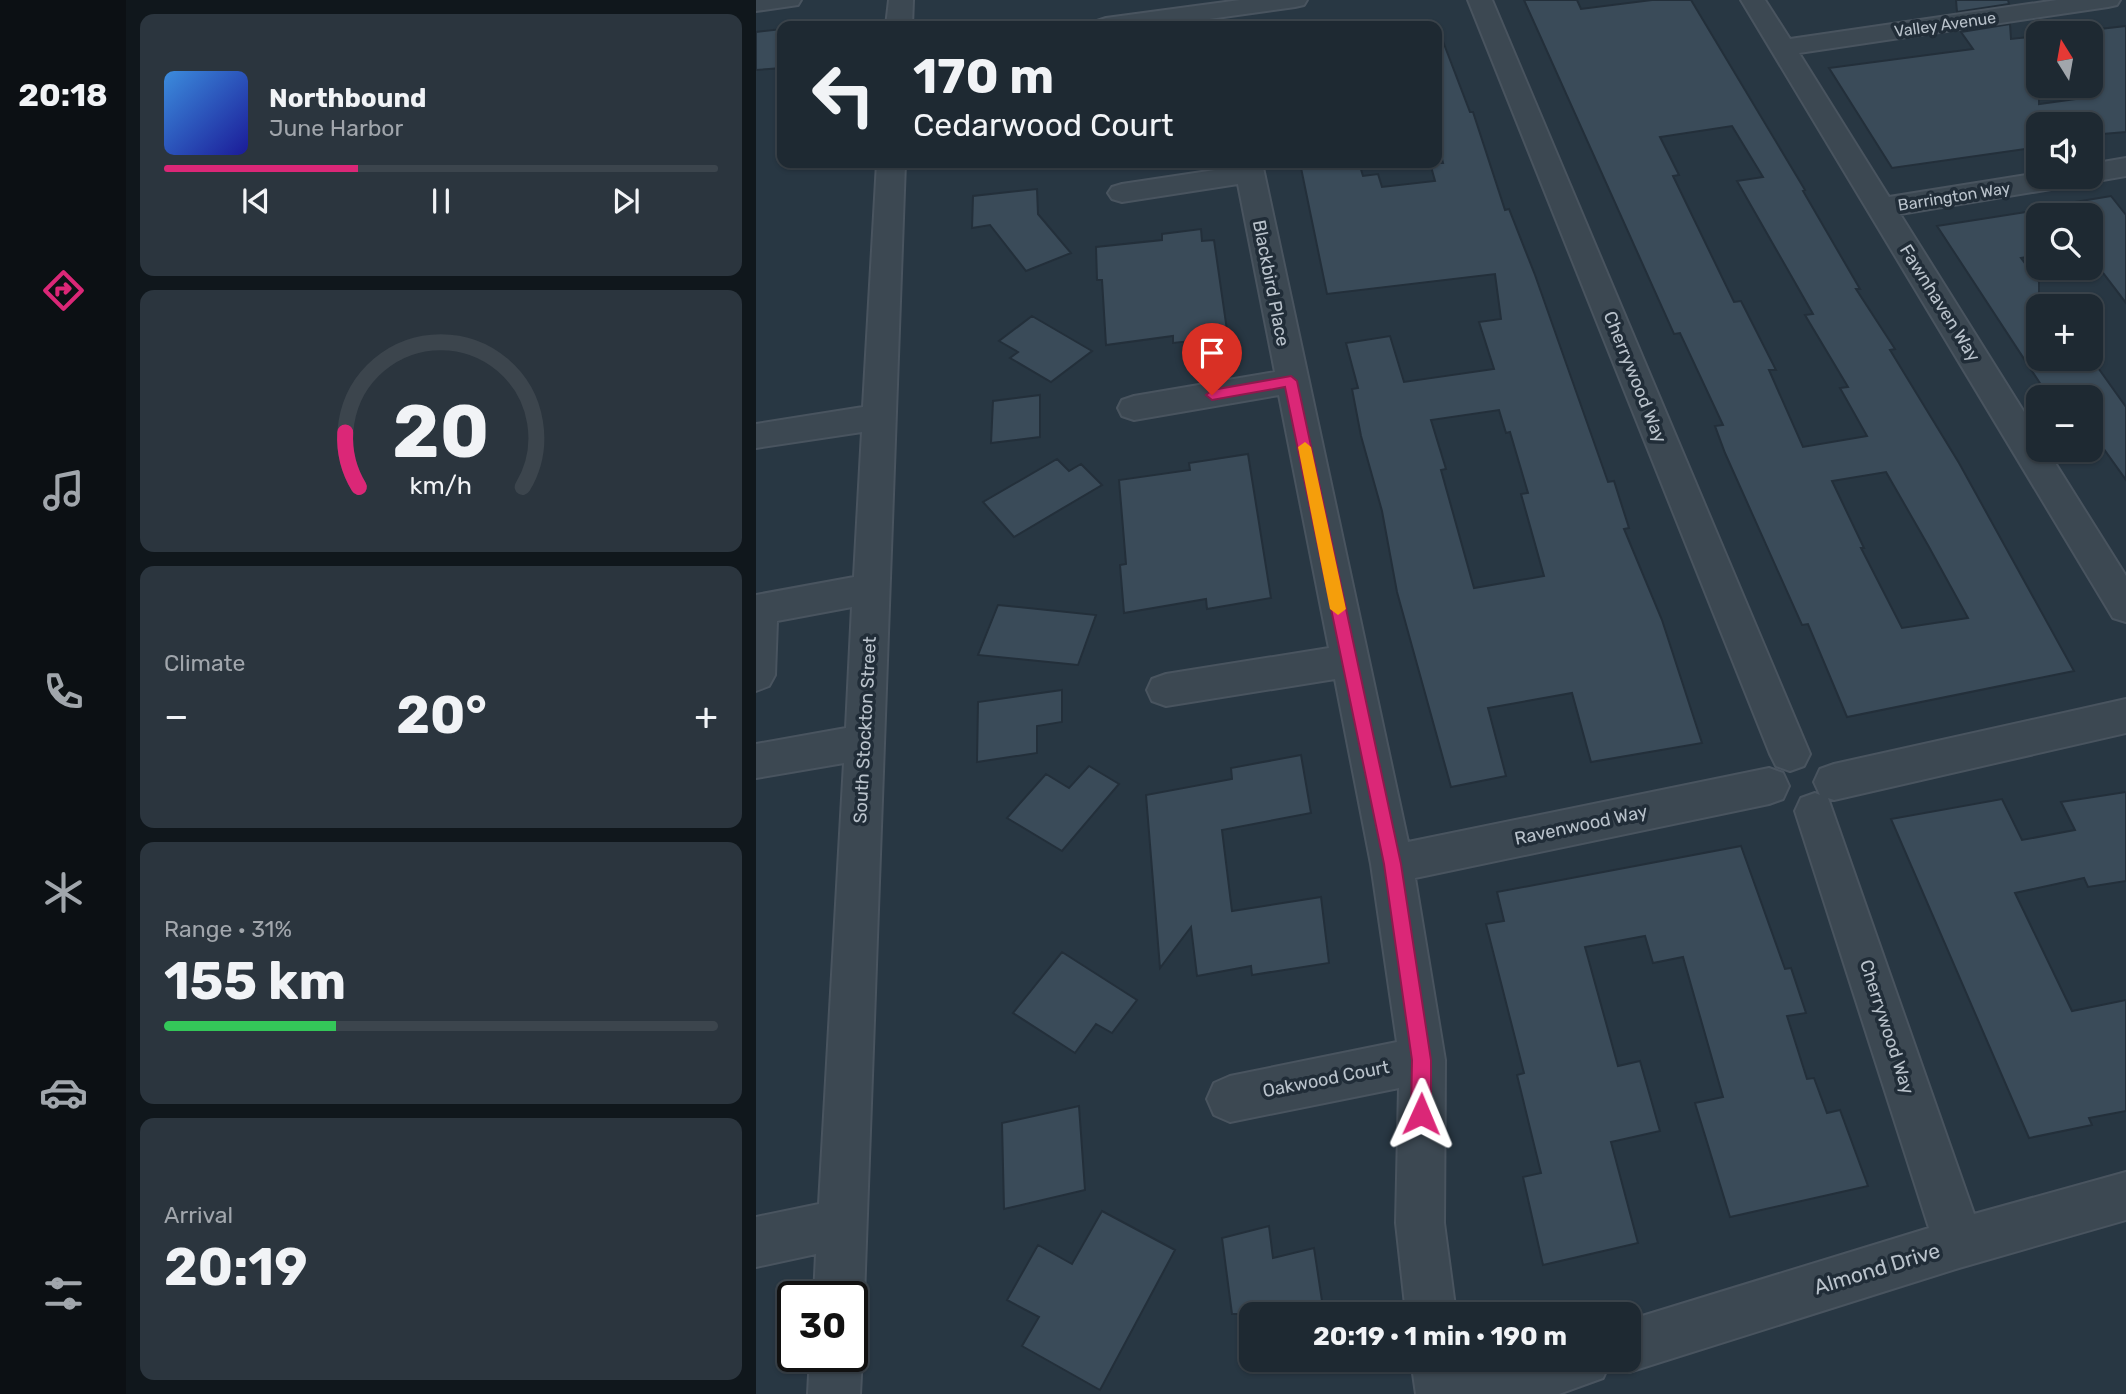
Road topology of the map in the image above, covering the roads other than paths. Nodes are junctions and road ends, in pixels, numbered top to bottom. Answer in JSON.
{"nodes":[{"id":1,"x":789,"y":0,"type":"edge"},
{"id":2,"x":901,"y":0,"type":"edge"},
{"id":3,"x":1295,"y":0,"type":"edge"},
{"id":4,"x":1480,"y":0,"type":"edge"},
{"id":5,"x":1753,"y":0,"type":"edge"},
{"id":6,"x":2108,"y":0,"type":"edge"},
{"id":7,"x":756,"y":4,"type":"edge"},
{"id":8,"x":1220,"y":19,"type":"edge"},
{"id":9,"x":899,"y":21,"type":"edge"},
{"id":10,"x":1187,"y":21,"type":"edge"},
{"id":11,"x":1783,"y":48,"type":"junction"},
{"id":12,"x":2126,"y":167,"type":"edge"},
{"id":13,"x":891,"y":168,"type":"edge"},
{"id":14,"x":1249,"y":168,"type":"edge"},
{"id":15,"x":2103,"y":171,"type":"edge"},
{"id":16,"x":2026,"y":184,"type":"edge"},
{"id":17,"x":1122,"y":193,"type":"dead end"},
{"id":18,"x":1881,"y":208,"type":"junction"},
{"id":19,"x":1291,"y":381,"type":"junction"},
{"id":20,"x":1134,"y":408,"type":"dead end"},
{"id":21,"x":879,"y":417,"type":"junction"},
{"id":22,"x":756,"y":436,"type":"edge"},
{"id":23,"x":871,"y":589,"type":"junction"},
{"id":24,"x":2126,"y":607,"type":"edge"},
{"id":25,"x":758,"y":610,"type":"edge"},
{"id":26,"x":1349,"y":661,"type":"junction"},
{"id":27,"x":756,"y":675,"type":"edge"},
{"id":28,"x":1166,"y":690,"type":"dead end"},
{"id":29,"x":2126,"y":716,"type":"edge"},
{"id":30,"x":864,"y":743,"type":"junction"},
{"id":31,"x":756,"y":761,"type":"edge"},
{"id":32,"x":1780,"y":770,"type":"junction"},
{"id":33,"x":1825,"y":797,"type":"junction"},
{"id":34,"x":1392,"y":864,"type":"junction"},
{"id":35,"x":1422,"y":1060,"type":"junction"},
{"id":36,"x":1230,"y":1099,"type":"dead end"},
{"id":37,"x":2126,"y":1196,"type":"edge"},
{"id":38,"x":842,"y":1224,"type":"junction"},
{"id":39,"x":756,"y":1242,"type":"edge"},
{"id":40,"x":1959,"y":1243,"type":"junction"},
{"id":41,"x":840,"y":1281,"type":"edge"},
{"id":42,"x":1430,"y":1302,"type":"edge"},
{"id":43,"x":1641,"y":1342,"type":"edge"},
{"id":44,"x":835,"y":1372,"type":"edge"},
{"id":45,"x":1439,"y":1372,"type":"edge"},
{"id":46,"x":1547,"y":1372,"type":"edge"},
{"id":47,"x":834,"y":1394,"type":"edge"},
{"id":48,"x":1442,"y":1394,"type":"edge"},
{"id":49,"x":1476,"y":1394,"type":"edge"}],
"edges":[{"from":1,"to":7,"type":"street"},
{"from":2,"to":9,"type":"street"},
{"from":3,"to":8,"type":"street"},
{"from":4,"to":32,"type":"street","name":"Cherrywood Way"},
{"from":5,"to":11,"type":"street","name":"Fawnhaven Way"},
{"from":6,"to":11,"type":"street","name":"Valley Avenue"},
{"from":8,"to":10,"type":"street"},
{"from":11,"to":18,"type":"street","name":"Fawnhaven Way"},
{"from":12,"to":15,"type":"street"},
{"from":13,"to":21,"type":"street","name":"South Stockton Street"},
{"from":14,"to":17,"type":"street"},
{"from":14,"to":19,"type":"street","name":"Blackbird Place"},
{"from":16,"to":18,"type":"street","name":"Barrington Way"},
{"from":18,"to":24,"type":"street","name":"Fawnhaven Way"},
{"from":19,"to":20,"type":"street"},
{"from":19,"to":26,"type":"street","name":"Blackbird Place"},
{"from":21,"to":22,"type":"street"},
{"from":21,"to":23,"type":"street","name":"South Stockton Street"},
{"from":23,"to":25,"type":"street"},
{"from":23,"to":30,"type":"street","name":"South Stockton Street"},
{"from":25,"to":27,"type":"street"},
{"from":26,"to":28,"type":"street"},
{"from":26,"to":34,"type":"street","name":"Blackbird Place"},
{"from":29,"to":33,"type":"street"},
{"from":30,"to":31,"type":"street"},
{"from":30,"to":38,"type":"street","name":"South Stockton Street"},
{"from":32,"to":33,"type":"street"},
{"from":32,"to":33,"type":"street"},
{"from":32,"to":34,"type":"street","name":"Ravenwood Way"},
{"from":33,"to":40,"type":"street","name":"Cherrywood Way"},
{"from":34,"to":35,"type":"street","name":"Blackbird Place"},
{"from":35,"to":36,"type":"street","name":"Oakwood Court"},
{"from":35,"to":42,"type":"street","name":"Blackbird Place"},
{"from":37,"to":40,"type":"street","name":"Almond Drive"},
{"from":38,"to":39,"type":"street"},
{"from":38,"to":41,"type":"street","name":"South Stockton Street"},
{"from":40,"to":43,"type":"street","name":"Almond Drive"},
{"from":44,"to":47,"type":"street"},
{"from":45,"to":48,"type":"street"},
{"from":46,"to":49,"type":"street"}]}
